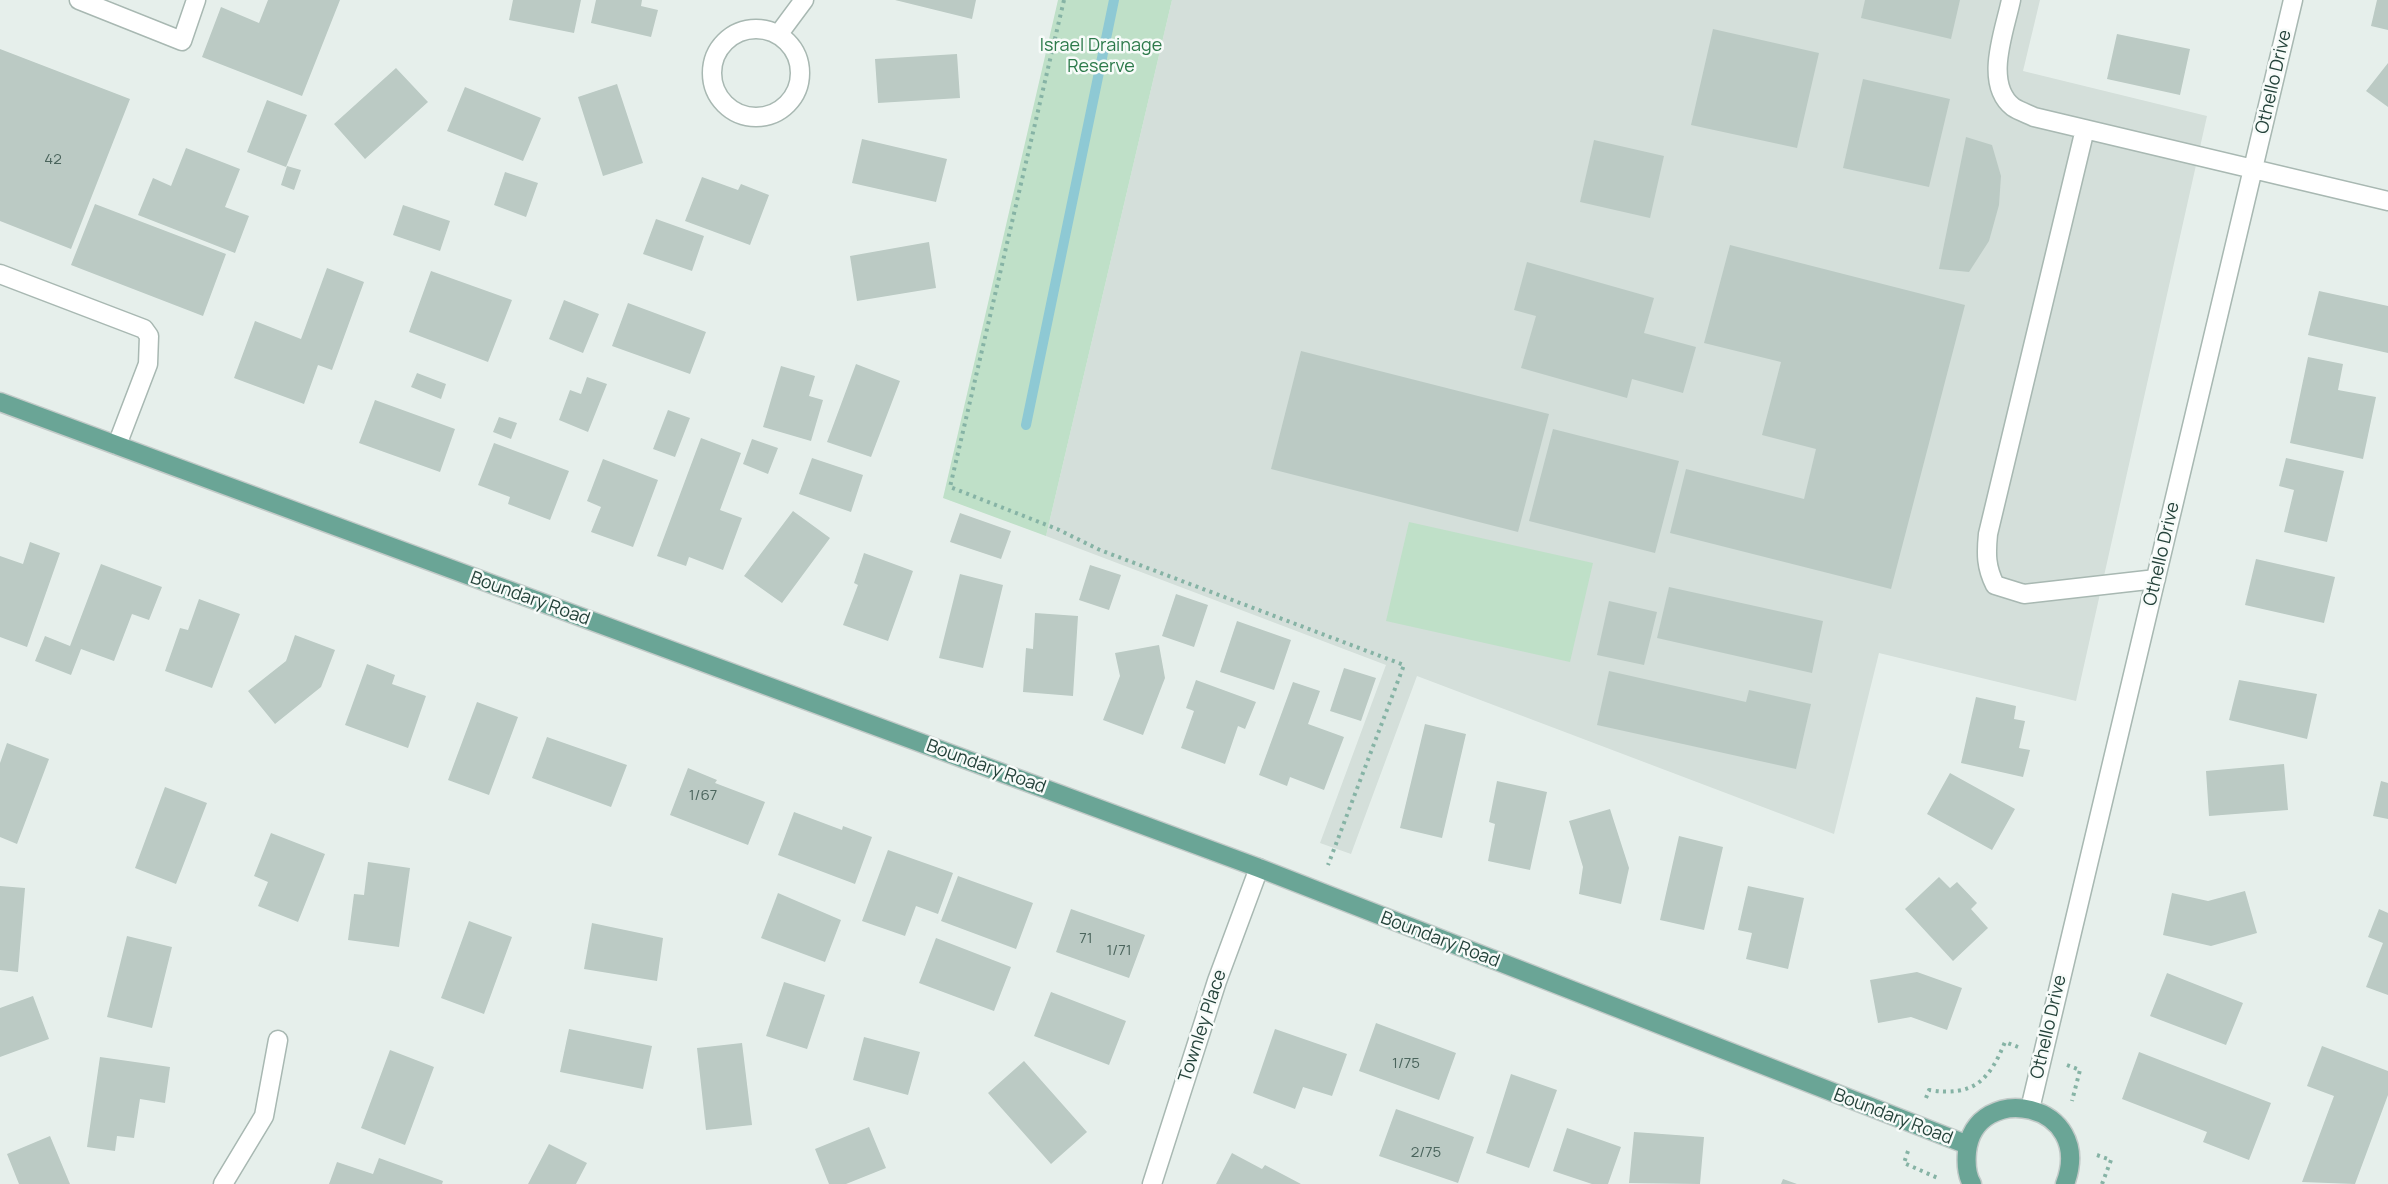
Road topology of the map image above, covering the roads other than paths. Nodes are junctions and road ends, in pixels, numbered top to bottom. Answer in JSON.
{"nodes":[{"id":1,"x":79,"y":0,"type":"edge"},
{"id":2,"x":196,"y":0,"type":"edge"},
{"id":3,"x":804,"y":0,"type":"edge"},
{"id":4,"x":2011,"y":0,"type":"edge"},
{"id":5,"x":2293,"y":0,"type":"edge"},
{"id":6,"x":778,"y":35,"type":"junction"},
{"id":7,"x":2085,"y":129,"type":"junction"},
{"id":8,"x":2254,"y":167,"type":"junction"},
{"id":9,"x":2388,"y":201,"type":"edge"},
{"id":10,"x":0,"y":274,"type":"edge"},
{"id":11,"x":0,"y":402,"type":"edge"},
{"id":12,"x":117,"y":445,"type":"junction"},
{"id":13,"x":2156,"y":579,"type":"junction"},
{"id":14,"x":1258,"y":868,"type":"junction"},
{"id":15,"x":278,"y":1040,"type":"dead end"},
{"id":16,"x":2030,"y":1108,"type":"junction"},
{"id":17,"x":1968,"y":1145,"type":"junction"},
{"id":18,"x":223,"y":1184,"type":"edge"},
{"id":19,"x":1152,"y":1184,"type":"edge"},
{"id":20,"x":1972,"y":1184,"type":"edge"},
{"id":21,"x":2066,"y":1184,"type":"edge"}],
"edges":[{"from":1,"to":2,"type":"street"},
{"from":3,"to":6,"type":"street"},
{"from":4,"to":7,"type":"street"},
{"from":5,"to":8,"type":"street","name":"Othello Drive"},
{"from":6,"to":6,"type":"street"},
{"from":7,"to":8,"type":"street"},
{"from":7,"to":13,"type":"street"},
{"from":8,"to":9,"type":"street"},
{"from":8,"to":13,"type":"street","name":"Othello Drive"},
{"from":10,"to":12,"type":"street"},
{"from":11,"to":12,"type":"main road","name":"Boundary Road"},
{"from":12,"to":14,"type":"main road","name":"Boundary Road"},
{"from":13,"to":16,"type":"street","name":"Othello Drive"},
{"from":14,"to":17,"type":"main road","name":"Boundary Road"},
{"from":14,"to":19,"type":"street","name":"Townley Place"},
{"from":15,"to":18,"type":"street"},
{"from":16,"to":17,"type":"main road","name":"Boundary Road"},
{"from":16,"to":21,"type":"main road"},
{"from":17,"to":20,"type":"main road","name":"Boundary Road"}]}
